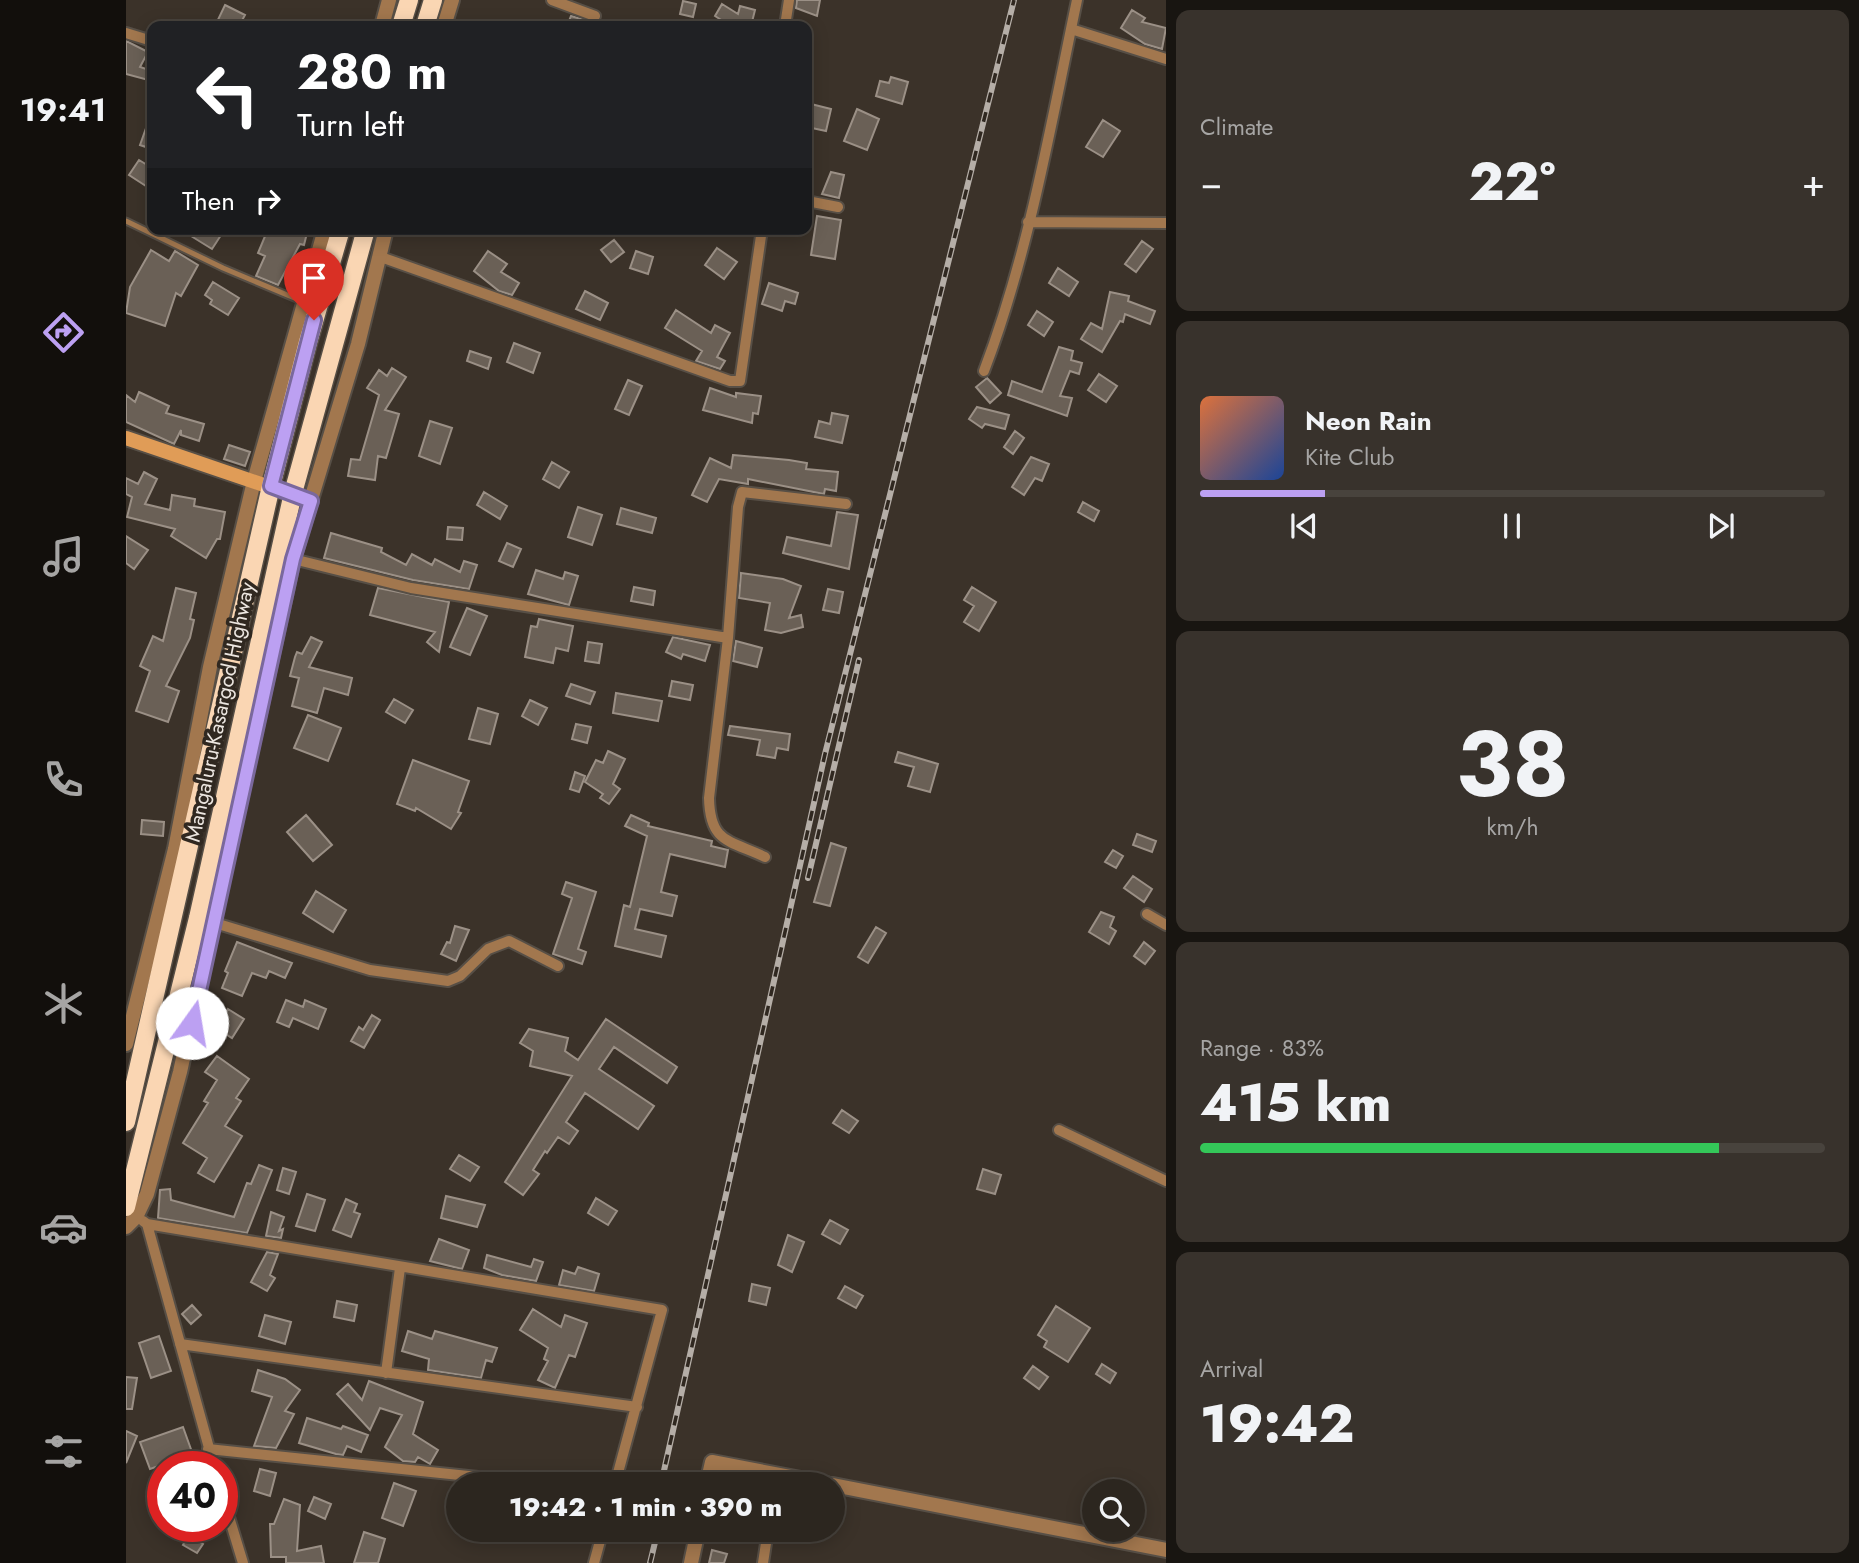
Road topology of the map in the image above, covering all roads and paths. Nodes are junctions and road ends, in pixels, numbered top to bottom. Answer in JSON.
{"nodes":[{"id":1,"x":389,"y":0,"type":"edge"},
{"id":2,"x":409,"y":0,"type":"edge"},
{"id":3,"x":433,"y":0,"type":"edge"},
{"id":4,"x":452,"y":0,"type":"edge"},
{"id":5,"x":552,"y":0,"type":"edge"},
{"id":6,"x":789,"y":0,"type":"edge"},
{"id":7,"x":1077,"y":0,"type":"edge"},
{"id":8,"x":595,"y":16,"type":"dead end"},
{"id":9,"x":383,"y":21,"type":"edge"},
{"id":10,"x":403,"y":21,"type":"edge"},
{"id":11,"x":427,"y":21,"type":"edge"},
{"id":12,"x":446,"y":21,"type":"edge"},
{"id":13,"x":786,"y":21,"type":"edge"},
{"id":14,"x":1071,"y":29,"type":"junction"},
{"id":15,"x":126,"y":33,"type":"edge"},
{"id":16,"x":147,"y":39,"type":"edge"},
{"id":17,"x":1166,"y":59,"type":"edge"},
{"id":18,"x":812,"y":202,"type":"edge"},
{"id":19,"x":838,"y":207,"type":"dead end"},
{"id":20,"x":126,"y":221,"type":"edge"},
{"id":21,"x":1028,"y":222,"type":"junction"},
{"id":22,"x":1166,"y":223,"type":"edge"},
{"id":23,"x":147,"y":231,"type":"edge"},
{"id":24,"x":155,"y":235,"type":"edge"},
{"id":25,"x":322,"y":235,"type":"edge"},
{"id":26,"x":339,"y":235,"type":"edge"},
{"id":27,"x":364,"y":235,"type":"edge"},
{"id":28,"x":384,"y":235,"type":"edge"},
{"id":29,"x":761,"y":235,"type":"edge"},
{"id":30,"x":378,"y":256,"type":"junction"},
{"id":31,"x":304,"y":302,"type":"junction"},
{"id":32,"x":984,"y":372,"type":"dead end"},
{"id":33,"x":126,"y":438,"type":"edge"},
{"id":34,"x":263,"y":484,"type":"junction"},
{"id":35,"x":293,"y":493,"type":"junction"},
{"id":36,"x":311,"y":501,"type":"junction"},
{"id":37,"x":846,"y":504,"type":"dead end"},
{"id":38,"x":293,"y":559,"type":"junction"},
{"id":39,"x":728,"y":638,"type":"junction"},
{"id":40,"x":765,"y":857,"type":"dead end"},
{"id":41,"x":1147,"y":914,"type":"dead end"},
{"id":42,"x":215,"y":923,"type":"junction"},
{"id":43,"x":1166,"y":925,"type":"edge"},
{"id":44,"x":558,"y":966,"type":"dead end"},
{"id":45,"x":126,"y":1044,"type":"edge"},
{"id":46,"x":126,"y":1122,"type":"edge"},
{"id":47,"x":1059,"y":1130,"type":"dead end"},
{"id":48,"x":1166,"y":1181,"type":"edge"},
{"id":49,"x":132,"y":1217,"type":"edge"},
{"id":50,"x":400,"y":1268,"type":"junction"},
{"id":51,"x":180,"y":1344,"type":"junction"},
{"id":52,"x":386,"y":1373,"type":"junction"},
{"id":53,"x":638,"y":1407,"type":"junction"},
{"id":54,"x":208,"y":1449,"type":"joint"},
{"id":55,"x":619,"y":1472,"type":"edge"},
{"id":56,"x":710,"y":1472,"type":"edge"},
{"id":57,"x":748,"y":1472,"type":"edge"},
{"id":58,"x":446,"y":1474,"type":"edge"},
{"id":59,"x":845,"y":1487,"type":"edge"},
{"id":60,"x":237,"y":1542,"type":"edge"},
{"id":61,"x":600,"y":1542,"type":"edge"},
{"id":62,"x":695,"y":1542,"type":"edge"},
{"id":63,"x":766,"y":1542,"type":"edge"},
{"id":64,"x":1166,"y":1550,"type":"edge"},
{"id":65,"x":243,"y":1563,"type":"edge"},
{"id":66,"x":594,"y":1563,"type":"edge"},
{"id":67,"x":691,"y":1563,"type":"edge"},
{"id":68,"x":763,"y":1563,"type":"edge"}],
"edges":[{"from":1,"to":9,"type":"street"},
{"from":2,"to":10,"type":"highway"},
{"from":3,"to":11,"type":"highway"},
{"from":4,"to":12,"type":"street"},
{"from":5,"to":8,"type":"street"},
{"from":6,"to":13,"type":"street"},
{"from":7,"to":14,"type":"street"},
{"from":14,"to":17,"type":"street"},
{"from":14,"to":21,"type":"street"},
{"from":15,"to":16,"type":"street"},
{"from":18,"to":19,"type":"street"},
{"from":20,"to":23,"type":"lane"},
{"from":21,"to":22,"type":"street"},
{"from":21,"to":32,"type":"street"},
{"from":24,"to":31,"type":"lane"},
{"from":25,"to":31,"type":"street"},
{"from":26,"to":34,"type":"highway","name":"Mangaluru-Kasargod Highway"},
{"from":27,"to":35,"type":"highway","name":"Mangaluru-Kasargod Highway"},
{"from":28,"to":30,"type":"street"},
{"from":29,"to":30,"type":"street"},
{"from":30,"to":36,"type":"street"},
{"from":31,"to":34,"type":"street"},
{"from":33,"to":34,"type":"main road"},
{"from":34,"to":35,"type":"main road"},
{"from":34,"to":45,"type":"street"},
{"from":34,"to":46,"type":"highway","name":"Mangaluru-Kasargod Highway"},
{"from":35,"to":36,"type":"main road"},
{"from":35,"to":49,"type":"highway","name":"Mangaluru-Kasargod Highway"},
{"from":36,"to":38,"type":"street"},
{"from":37,"to":39,"type":"street"},
{"from":38,"to":39,"type":"street"},
{"from":38,"to":42,"type":"street"},
{"from":39,"to":40,"type":"street"},
{"from":41,"to":43,"type":"street"},
{"from":42,"to":44,"type":"street"},
{"from":42,"to":49,"type":"street"},
{"from":47,"to":48,"type":"street"},
{"from":49,"to":50,"type":"street"},
{"from":49,"to":51,"type":"street"},
{"from":50,"to":52,"type":"street"},
{"from":50,"to":53,"type":"street"},
{"from":51,"to":52,"type":"street"},
{"from":51,"to":54,"type":"street"},
{"from":52,"to":53,"type":"street"},
{"from":53,"to":55,"type":"street"},
{"from":54,"to":58,"type":"street"},
{"from":56,"to":57,"type":"street"},
{"from":59,"to":64,"type":"street"},
{"from":60,"to":65,"type":"street"},
{"from":61,"to":66,"type":"street"},
{"from":62,"to":67,"type":"street"},
{"from":63,"to":68,"type":"street"}]}
